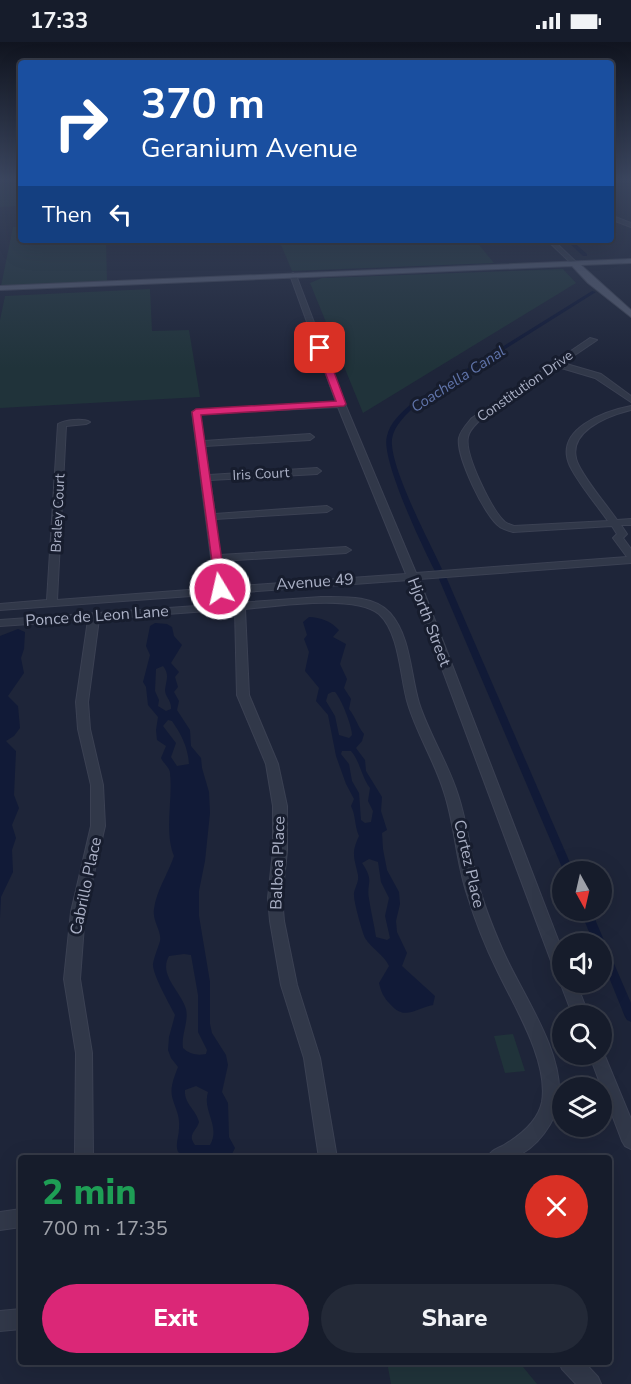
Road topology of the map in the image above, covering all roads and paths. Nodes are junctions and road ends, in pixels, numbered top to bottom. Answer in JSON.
{"nodes":[{"id":1,"x":553,"y":243,"type":"edge"},
{"id":2,"x":631,"y":261,"type":"edge"},
{"id":3,"x":574,"y":263,"type":"junction"},
{"id":4,"x":293,"y":275,"type":"junction"},
{"id":5,"x":0,"y":288,"type":"edge"},
{"id":6,"x":602,"y":288,"type":"junction"},
{"id":7,"x":631,"y":314,"type":"edge"},
{"id":8,"x":629,"y":325,"type":"dead end"},
{"id":9,"x":593,"y":340,"type":"dead end"},
{"id":10,"x":556,"y":364,"type":"junction"},
{"id":11,"x":631,"y":400,"type":"edge"},
{"id":12,"x":341,"y":404,"type":"junction"},
{"id":13,"x":631,"y":408,"type":"edge"},
{"id":14,"x":86,"y":422,"type":"dead end"},
{"id":15,"x":310,"y":437,"type":"dead end"},
{"id":16,"x":200,"y":444,"type":"junction"},
{"id":17,"x":317,"y":471,"type":"dead end"},
{"id":18,"x":205,"y":478,"type":"junction"},
{"id":19,"x":327,"y":509,"type":"dead end"},
{"id":20,"x":210,"y":517,"type":"junction"},
{"id":21,"x":631,"y":522,"type":"edge"},
{"id":22,"x":615,"y":523,"type":"junction"},
{"id":23,"x":627,"y":541,"type":"edge"},
{"id":24,"x":346,"y":550,"type":"dead end"},
{"id":25,"x":215,"y":558,"type":"junction"},
{"id":26,"x":631,"y":558,"type":"edge"},
{"id":27,"x":412,"y":575,"type":"junction"},
{"id":28,"x":220,"y":589,"type":"junction"},
{"id":29,"x":52,"y":602,"type":"junction"},
{"id":30,"x":240,"y":606,"type":"junction"},
{"id":31,"x":372,"y":606,"type":"joint"},
{"id":32,"x":0,"y":607,"type":"edge"},
{"id":33,"x":94,"y":616,"type":"junction"},
{"id":34,"x":0,"y":623,"type":"edge"},
{"id":35,"x":552,"y":943,"type":"edge"},
{"id":36,"x":601,"y":1065,"type":"edge"},
{"id":37,"x":631,"y":1141,"type":"edge"},
{"id":38,"x":84,"y":1155,"type":"edge"},
{"id":39,"x":328,"y":1155,"type":"edge"},
{"id":40,"x":501,"y":1155,"type":"edge"},
{"id":41,"x":18,"y":1218,"type":"edge"},
{"id":42,"x":0,"y":1221,"type":"edge"},
{"id":43,"x":18,"y":1319,"type":"edge"},
{"id":44,"x":0,"y":1322,"type":"edge"},
{"id":45,"x":572,"y":1365,"type":"edge"},
{"id":46,"x":591,"y":1384,"type":"edge"}],
"edges":[{"from":1,"to":3,"type":"street"},
{"from":2,"to":3,"type":"main road"},
{"from":3,"to":4,"type":"main road"},
{"from":3,"to":6,"type":"main road"},
{"from":4,"to":5,"type":"main road"},
{"from":4,"to":12,"type":"street","name":"Hjorth Street"},
{"from":6,"to":7,"type":"main road"},
{"from":6,"to":8,"type":"main road"},
{"from":9,"to":10,"type":"street","name":"Constitution Drive"},
{"from":10,"to":11,"type":"street"},
{"from":10,"to":22,"type":"street","name":"Constitution Drive"},
{"from":12,"to":16,"type":"street"},
{"from":12,"to":27,"type":"street","name":"Hjorth Street"},
{"from":13,"to":22,"type":"street"},
{"from":14,"to":29,"type":"street","name":"Braley Court"},
{"from":15,"to":16,"type":"street"},
{"from":16,"to":18,"type":"street"},
{"from":17,"to":18,"type":"street","name":"Iris Court"},
{"from":18,"to":20,"type":"street"},
{"from":19,"to":20,"type":"street"},
{"from":20,"to":25,"type":"street"},
{"from":21,"to":22,"type":"street"},
{"from":22,"to":23,"type":"street"},
{"from":23,"to":26,"type":"street"},
{"from":24,"to":25,"type":"street"},
{"from":25,"to":28,"type":"street"},
{"from":26,"to":27,"type":"street","name":"Avenue 49"},
{"from":27,"to":28,"type":"street","name":"Avenue 49"},
{"from":27,"to":35,"type":"street","name":"Hjorth Street"},
{"from":28,"to":29,"type":"street","name":"Avenue 49"},
{"from":29,"to":32,"type":"street","name":"Avenue 49"},
{"from":30,"to":31,"type":"street","name":"Ponce de Leon Lane"},
{"from":30,"to":33,"type":"street","name":"Ponce de Leon Lane"},
{"from":30,"to":39,"type":"street","name":"Balboa Place"},
{"from":31,"to":40,"type":"street","name":"Cortez Place"},
{"from":33,"to":34,"type":"street","name":"Ponce de Leon Lane"},
{"from":33,"to":38,"type":"street","name":"Cabrillo Place"},
{"from":36,"to":37,"type":"street"},
{"from":41,"to":42,"type":"street"},
{"from":43,"to":44,"type":"street"},
{"from":45,"to":46,"type":"street"}]}
